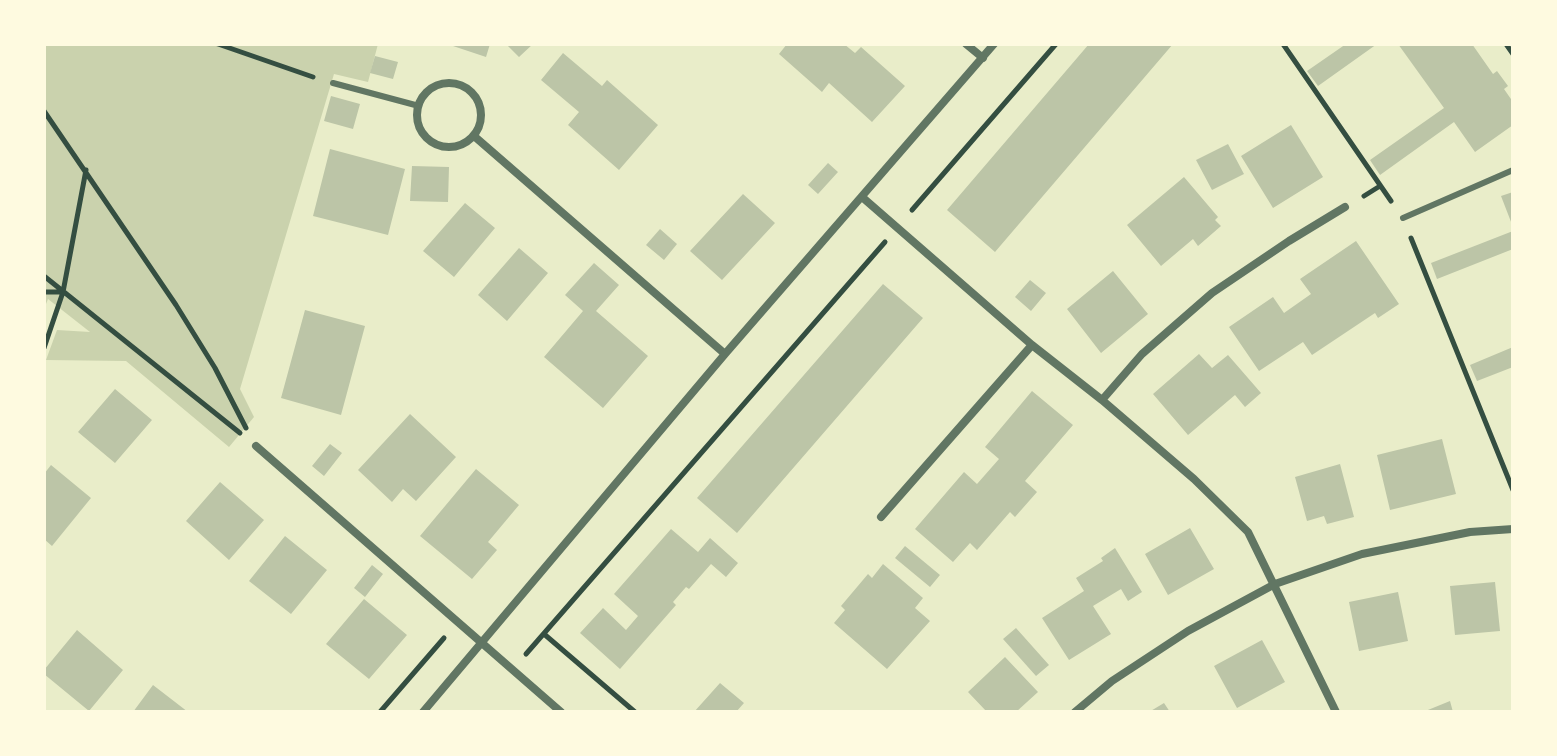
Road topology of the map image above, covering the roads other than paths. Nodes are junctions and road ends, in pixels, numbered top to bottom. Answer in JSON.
{"nodes":[{"id":1,"x":966,"y":44,"type":"edge"},
{"id":2,"x":994,"y":44,"type":"edge"},
{"id":3,"x":983,"y":58,"type":"junction"},
{"id":4,"x":333,"y":83,"type":"road end"},
{"id":5,"x":419,"y":106,"type":"junction"},
{"id":6,"x":474,"y":136,"type":"junction"},
{"id":7,"x":1513,"y":170,"type":"edge"},
{"id":8,"x":862,"y":197,"type":"junction"},
{"id":9,"x":1345,"y":207,"type":"dead end"},
{"id":10,"x":1403,"y":218,"type":"road end"},
{"id":11,"x":1032,"y":345,"type":"junction"},
{"id":12,"x":725,"y":354,"type":"junction"},
{"id":13,"x":1102,"y":400,"type":"junction"},
{"id":14,"x":256,"y":446,"type":"road end"},
{"id":15,"x":881,"y":517,"type":"dead end"},
{"id":16,"x":1513,"y":529,"type":"edge"},
{"id":17,"x":1275,"y":584,"type":"junction"},
{"id":18,"x":482,"y":643,"type":"junction"},
{"id":19,"x":423,"y":712,"type":"edge"},
{"id":20,"x":561,"y":712,"type":"edge"},
{"id":21,"x":1075,"y":712,"type":"edge"},
{"id":22,"x":1336,"y":712,"type":"edge"}],
"edges":[{"from":1,"to":3,"type":"street"},
{"from":2,"to":3,"type":"street"},
{"from":3,"to":8,"type":"street"},
{"from":4,"to":5,"type":"lane"},
{"from":5,"to":6,"type":"street"},
{"from":5,"to":6,"type":"street"},
{"from":6,"to":12,"type":"street"},
{"from":7,"to":10,"type":"lane"},
{"from":8,"to":11,"type":"street"},
{"from":8,"to":12,"type":"street"},
{"from":9,"to":13,"type":"street"},
{"from":11,"to":13,"type":"street"},
{"from":11,"to":15,"type":"street"},
{"from":12,"to":18,"type":"street"},
{"from":13,"to":17,"type":"street"},
{"from":14,"to":18,"type":"street"},
{"from":16,"to":17,"type":"street"},
{"from":17,"to":21,"type":"street"},
{"from":17,"to":22,"type":"street"},
{"from":18,"to":19,"type":"street"},
{"from":18,"to":20,"type":"street"}]}
